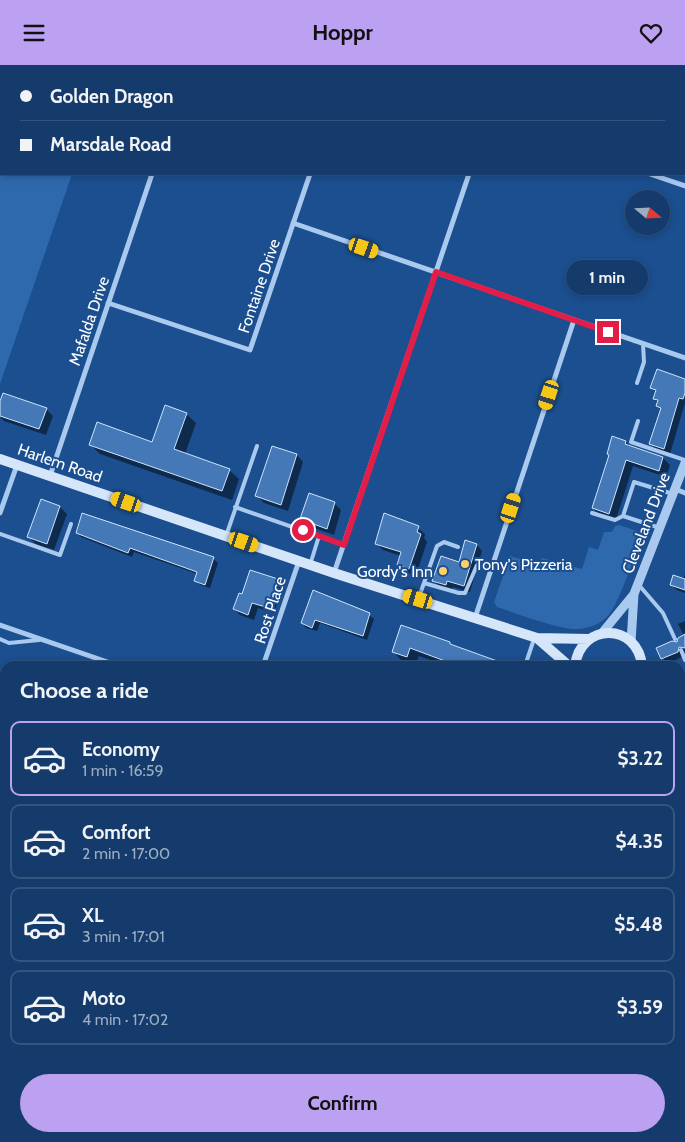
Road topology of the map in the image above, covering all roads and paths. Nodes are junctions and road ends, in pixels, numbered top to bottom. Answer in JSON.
{"nodes":[{"id":1,"x":152,"y":175,"type":"edge"},
{"id":2,"x":310,"y":175,"type":"edge"},
{"id":3,"x":469,"y":175,"type":"edge"},
{"id":4,"x":653,"y":175,"type":"edge"},
{"id":5,"x":685,"y":186,"type":"edge"},
{"id":6,"x":293,"y":223,"type":"junction"},
{"id":7,"x":436,"y":272,"type":"junction"},
{"id":8,"x":108,"y":303,"type":"junction"},
{"id":9,"x":574,"y":319,"type":"junction"},
{"id":10,"x":643,"y":344,"type":"junction"},
{"id":11,"x":685,"y":358,"type":"edge"},
{"id":12,"x":637,"y":383,"type":"dead end"},
{"id":13,"x":638,"y":421,"type":"dead end"},
{"id":14,"x":257,"y":446,"type":"dead end"},
{"id":15,"x":0,"y":459,"type":"edge"},
{"id":16,"x":685,"y":462,"type":"edge"},
{"id":17,"x":17,"y":464,"type":"junction"},
{"id":18,"x":50,"y":475,"type":"junction"},
{"id":19,"x":674,"y":492,"type":"junction"},
{"id":20,"x":685,"y":493,"type":"edge"},
{"id":21,"x":236,"y":507,"type":"junction"},
{"id":22,"x":0,"y":513,"type":"edge"},
{"id":23,"x":592,"y":513,"type":"dead end"},
{"id":24,"x":623,"y":516,"type":"junction"},
{"id":25,"x":71,"y":524,"type":"dead end"},
{"id":26,"x":660,"y":528,"type":"junction"},
{"id":27,"x":0,"y":534,"type":"edge"},
{"id":28,"x":226,"y":535,"type":"junction"},
{"id":29,"x":319,"y":536,"type":"junction"},
{"id":30,"x":344,"y":545,"type":"junction"},
{"id":31,"x":458,"y":547,"type":"dead end"},
{"id":32,"x":299,"y":561,"type":"junction"},
{"id":33,"x":310,"y":565,"type":"junction"},
{"id":34,"x":493,"y":565,"type":"junction"},
{"id":35,"x":334,"y":573,"type":"junction"},
{"id":36,"x":424,"y":583,"type":"junction"},
{"id":37,"x":638,"y":584,"type":"junction"},
{"id":38,"x":634,"y":594,"type":"junction"},
{"id":39,"x":418,"y":599,"type":"junction"},
{"id":40,"x":475,"y":617,"type":"junction"},
{"id":41,"x":0,"y":625,"type":"edge"},
{"id":42,"x":602,"y":633,"type":"junction"},
{"id":43,"x":536,"y":638,"type":"junction"},
{"id":44,"x":0,"y":639,"type":"edge"},
{"id":45,"x":42,"y":639,"type":"junction"},
{"id":46,"x":589,"y":639,"type":"junction"},
{"id":47,"x":676,"y":639,"type":"dead end"},
{"id":48,"x":631,"y":642,"type":"junction"},
{"id":49,"x":681,"y":650,"type":"dead end"},
{"id":50,"x":685,"y":660,"type":"edge"},
{"id":51,"x":105,"y":661,"type":"edge"},
{"id":52,"x":265,"y":661,"type":"edge"},
{"id":53,"x":527,"y":661,"type":"edge"},
{"id":54,"x":563,"y":661,"type":"edge"},
{"id":55,"x":576,"y":661,"type":"edge"},
{"id":56,"x":642,"y":661,"type":"edge"}],
"edges":[{"from":1,"to":8,"type":"street","name":"Mafalda Drive"},
{"from":2,"to":6,"type":"street","name":"Fontaine Drive"},
{"from":3,"to":7,"type":"street"},
{"from":4,"to":5,"type":"street"},
{"from":6,"to":7,"type":"street"},
{"from":6,"to":8,"type":"street","name":"Fontaine Drive"},
{"from":7,"to":9,"type":"street"},
{"from":7,"to":30,"type":"street"},
{"from":8,"to":18,"type":"street","name":"Mafalda Drive"},
{"from":9,"to":10,"type":"street"},
{"from":9,"to":34,"type":"street"},
{"from":10,"to":11,"type":"street"},
{"from":10,"to":12,"type":"lane"},
{"from":13,"to":16,"type":"lane"},
{"from":14,"to":21,"type":"lane"},
{"from":15,"to":17,"type":"main road","name":"Harlem Road"},
{"from":16,"to":19,"type":"street","name":"Cleveland Drive"},
{"from":17,"to":18,"type":"main road","name":"Harlem Road"},
{"from":17,"to":22,"type":"street"},
{"from":18,"to":28,"type":"main road","name":"Harlem Road"},
{"from":19,"to":20,"type":"street"},
{"from":19,"to":24,"type":"lane"},
{"from":19,"to":26,"type":"street","name":"Cleveland Drive"},
{"from":21,"to":28,"type":"lane"},
{"from":21,"to":29,"type":"lane"},
{"from":23,"to":24,"type":"lane"},
{"from":24,"to":26,"type":"lane"},
{"from":25,"to":27,"type":"lane"},
{"from":26,"to":37,"type":"street","name":"Cleveland Drive"},
{"from":28,"to":32,"type":"main road","name":"Harlem Road"},
{"from":29,"to":30,"type":"lane"},
{"from":29,"to":33,"type":"lane"},
{"from":30,"to":35,"type":"street"},
{"from":31,"to":36,"type":"lane"},
{"from":32,"to":33,"type":"main road","name":"Harlem Road"},
{"from":32,"to":52,"type":"street","name":"Rost Place"},
{"from":33,"to":35,"type":"main road","name":"Harlem Road"},
{"from":34,"to":36,"type":"lane"},
{"from":34,"to":40,"type":"street"},
{"from":35,"to":39,"type":"main road","name":"Harlem Road"},
{"from":36,"to":39,"type":"lane"},
{"from":37,"to":38,"type":"street","name":"Cleveland Drive"},
{"from":37,"to":47,"type":"lane"},
{"from":38,"to":42,"type":"street","name":"Cleveland Drive"},
{"from":38,"to":48,"type":"street","name":"Cleveland Drive"},
{"from":39,"to":40,"type":"main road","name":"Harlem Road"},
{"from":40,"to":43,"type":"main road","name":"Harlem Road"},
{"from":41,"to":45,"type":"street"},
{"from":42,"to":46,"type":"main road"},
{"from":42,"to":48,"type":"main road"},
{"from":43,"to":46,"type":"main road","name":"Harlem Road"},
{"from":43,"to":53,"type":"lane"},
{"from":43,"to":54,"type":"main road","name":"Harlem Road"},
{"from":44,"to":45,"type":"lane"},
{"from":45,"to":51,"type":"street"},
{"from":46,"to":55,"type":"main road"},
{"from":48,"to":56,"type":"main road"},
{"from":49,"to":50,"type":"lane"}]}
